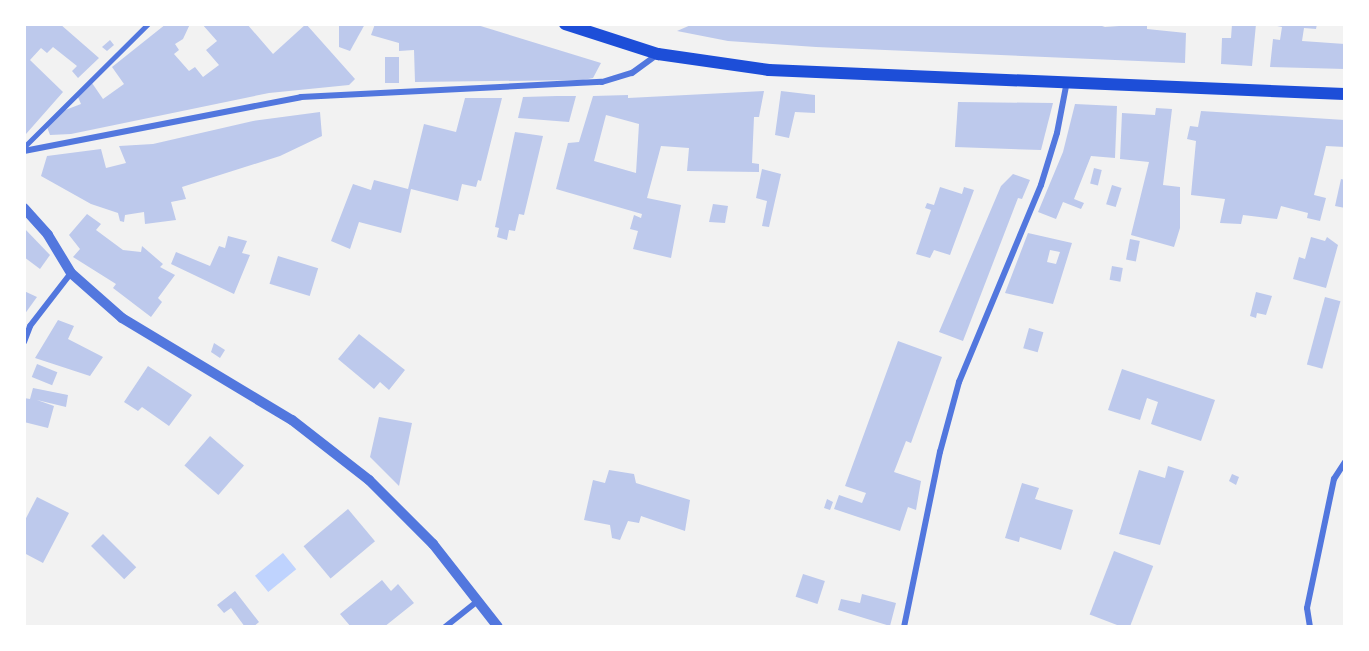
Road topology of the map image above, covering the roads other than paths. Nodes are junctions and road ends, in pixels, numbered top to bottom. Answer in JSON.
{"nodes":[{"id":1,"x":148,"y":24,"type":"edge"},
{"id":2,"x":565,"y":24,"type":"edge"},
{"id":3,"x":658,"y":54,"type":"junction"},
{"id":4,"x":1066,"y":81,"type":"junction"},
{"id":5,"x":1345,"y":94,"type":"edge"},
{"id":6,"x":24,"y":149,"type":"edge"},
{"id":7,"x":24,"y":208,"type":"edge"},
{"id":8,"x":70,"y":273,"type":"junction"},
{"id":9,"x":24,"y":342,"type":"edge"},
{"id":10,"x":1345,"y":462,"type":"edge"},
{"id":11,"x":479,"y":600,"type":"junction"},
{"id":12,"x":445,"y":627,"type":"edge"},
{"id":13,"x":498,"y":627,"type":"edge"},
{"id":14,"x":904,"y":627,"type":"edge"},
{"id":15,"x":1311,"y":627,"type":"edge"}],
"edges":[{"from":1,"to":6,"type":"lane"},
{"from":2,"to":3,"type":"main road"},
{"from":3,"to":4,"type":"main road"},
{"from":3,"to":6,"type":"street"},
{"from":4,"to":5,"type":"main road"},
{"from":4,"to":14,"type":"street"},
{"from":7,"to":8,"type":"street"},
{"from":8,"to":9,"type":"street"},
{"from":8,"to":11,"type":"street"},
{"from":10,"to":15,"type":"street"},
{"from":11,"to":12,"type":"street"},
{"from":11,"to":13,"type":"street"}]}
